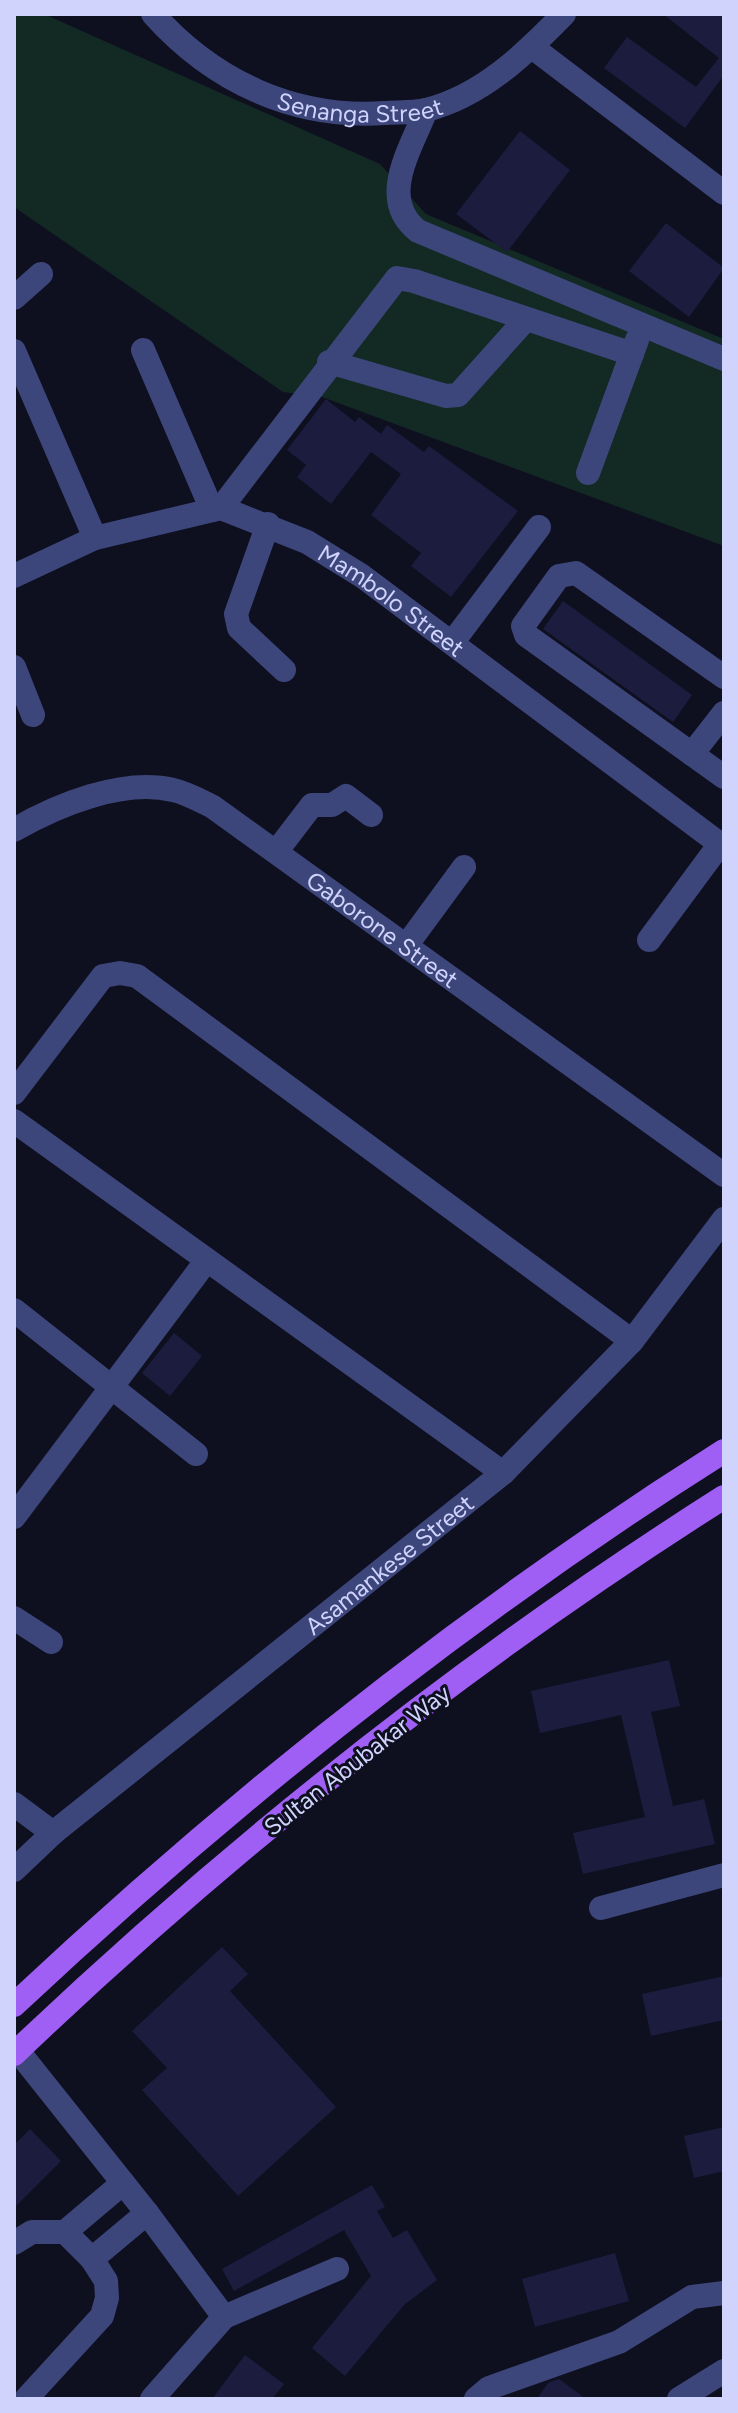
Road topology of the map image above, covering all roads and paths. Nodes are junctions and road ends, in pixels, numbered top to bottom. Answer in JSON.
{"nodes":[{"id":1,"x":153,"y":14,"type":"edge"},
{"id":2,"x":564,"y":14,"type":"edge"},
{"id":3,"x":532,"y":47,"type":"junction"},
{"id":4,"x":426,"y":110,"type":"junction"},
{"id":5,"x":724,"y":193,"type":"edge"},
{"id":6,"x":41,"y":274,"type":"dead end"},
{"id":7,"x":14,"y":298,"type":"edge"},
{"id":8,"x":526,"y":319,"type":"junction"},
{"id":9,"x":643,"y":323,"type":"junction"},
{"id":10,"x":143,"y":350,"type":"dead end"},
{"id":11,"x":14,"y":351,"type":"edge"},
{"id":12,"x":632,"y":354,"type":"junction"},
{"id":13,"x":724,"y":359,"type":"edge"},
{"id":14,"x":329,"y":362,"type":"junction"},
{"id":15,"x":588,"y":473,"type":"dead end"},
{"id":16,"x":217,"y":509,"type":"junction"},
{"id":17,"x":268,"y":524,"type":"junction"},
{"id":18,"x":539,"y":527,"type":"dead end"},
{"id":19,"x":95,"y":538,"type":"junction"},
{"id":20,"x":14,"y":576,"type":"edge"},
{"id":21,"x":452,"y":643,"type":"junction"},
{"id":22,"x":14,"y":667,"type":"edge"},
{"id":23,"x":284,"y":670,"type":"dead end"},
{"id":24,"x":724,"y":677,"type":"edge"},
{"id":25,"x":724,"y":713,"type":"edge"},
{"id":26,"x":33,"y":715,"type":"dead end"},
{"id":27,"x":692,"y":754,"type":"junction"},
{"id":28,"x":724,"y":777,"type":"edge"},
{"id":29,"x":371,"y":815,"type":"dead end"},
{"id":30,"x":14,"y":830,"type":"edge"},
{"id":31,"x":722,"y":846,"type":"edge"},
{"id":32,"x":276,"y":852,"type":"junction"},
{"id":33,"x":464,"y":867,"type":"dead end"},
{"id":34,"x":649,"y":940,"type":"dead end"},
{"id":35,"x":406,"y":946,"type":"junction"},
{"id":36,"x":14,"y":1093,"type":"edge"},
{"id":37,"x":14,"y":1121,"type":"edge"},
{"id":38,"x":724,"y":1175,"type":"edge"},
{"id":39,"x":724,"y":1219,"type":"edge"},
{"id":40,"x":207,"y":1260,"type":"junction"},
{"id":41,"x":14,"y":1310,"type":"edge"},
{"id":42,"x":632,"y":1341,"type":"junction"},
{"id":43,"x":109,"y":1387,"type":"junction"},
{"id":44,"x":724,"y":1451,"type":"edge"},
{"id":45,"x":196,"y":1454,"type":"dead end"},
{"id":46,"x":503,"y":1473,"type":"junction"},
{"id":47,"x":724,"y":1497,"type":"edge"},
{"id":48,"x":14,"y":1517,"type":"edge"},
{"id":49,"x":14,"y":1618,"type":"edge"},
{"id":50,"x":51,"y":1642,"type":"dead end"},
{"id":51,"x":14,"y":1804,"type":"edge"},
{"id":52,"x":53,"y":1833,"type":"junction"},
{"id":53,"x":14,"y":1870,"type":"edge"},
{"id":54,"x":724,"y":1875,"type":"edge"},
{"id":55,"x":601,"y":1908,"type":"dead end"},
{"id":56,"x":14,"y":2005,"type":"edge"},
{"id":57,"x":16,"y":2052,"type":"edge"},
{"id":58,"x":123,"y":2183,"type":"junction"},
{"id":59,"x":147,"y":2213,"type":"junction"},
{"id":60,"x":65,"y":2232,"type":"junction"},
{"id":61,"x":14,"y":2243,"type":"edge"},
{"id":62,"x":92,"y":2259,"type":"junction"},
{"id":63,"x":337,"y":2269,"type":"dead end"},
{"id":64,"x":724,"y":2293,"type":"edge"},
{"id":65,"x":224,"y":2317,"type":"junction"},
{"id":66,"x":724,"y":2371,"type":"edge"},
{"id":67,"x":26,"y":2399,"type":"edge"},
{"id":68,"x":152,"y":2399,"type":"edge"},
{"id":69,"x":476,"y":2399,"type":"edge"},
{"id":70,"x":679,"y":2399,"type":"edge"}],
"edges":[{"from":1,"to":4,"type":"street","name":"Senanga Street"},
{"from":2,"to":3,"type":"street","name":"Senanga Street"},
{"from":3,"to":4,"type":"street","name":"Senanga Street"},
{"from":3,"to":5,"type":"street"},
{"from":4,"to":9,"type":"street"},
{"from":6,"to":7,"type":"street"},
{"from":8,"to":12,"type":"street"},
{"from":8,"to":14,"type":"street"},
{"from":8,"to":14,"type":"street"},
{"from":9,"to":12,"type":"street"},
{"from":9,"to":13,"type":"street"},
{"from":10,"to":16,"type":"street"},
{"from":11,"to":19,"type":"street"},
{"from":12,"to":15,"type":"street"},
{"from":14,"to":16,"type":"street"},
{"from":16,"to":17,"type":"street","name":"Mambolo Street"},
{"from":16,"to":19,"type":"street"},
{"from":17,"to":21,"type":"street","name":"Mambolo Street"},
{"from":17,"to":23,"type":"street"},
{"from":18,"to":21,"type":"street"},
{"from":19,"to":20,"type":"street"},
{"from":21,"to":31,"type":"street","name":"Mambolo Street"},
{"from":22,"to":26,"type":"street"},
{"from":24,"to":27,"type":"street"},
{"from":25,"to":27,"type":"street"},
{"from":27,"to":28,"type":"street"},
{"from":29,"to":32,"type":"street"},
{"from":30,"to":32,"type":"street","name":"Gaborone Street"},
{"from":31,"to":34,"type":"street"},
{"from":32,"to":35,"type":"street","name":"Gaborone Street"},
{"from":33,"to":35,"type":"street"},
{"from":35,"to":38,"type":"street","name":"Gaborone Street"},
{"from":36,"to":42,"type":"street"},
{"from":37,"to":40,"type":"street"},
{"from":39,"to":42,"type":"street","name":"Asamankese Street"},
{"from":40,"to":43,"type":"street"},
{"from":40,"to":46,"type":"street"},
{"from":41,"to":43,"type":"street"},
{"from":42,"to":46,"type":"street","name":"Asamankese Street"},
{"from":43,"to":45,"type":"street"},
{"from":43,"to":48,"type":"street"},
{"from":44,"to":56,"type":"main road","name":"Sultan Abubakar Way"},
{"from":46,"to":52,"type":"street","name":"Asamankese Street"},
{"from":47,"to":57,"type":"main road","name":"Sultan Abubakar Way"},
{"from":49,"to":50,"type":"street"},
{"from":51,"to":52,"type":"street"},
{"from":52,"to":53,"type":"street","name":"Asamankese Street"},
{"from":54,"to":55,"type":"street"},
{"from":57,"to":58,"type":"street"},
{"from":58,"to":59,"type":"street"},
{"from":58,"to":60,"type":"street"},
{"from":59,"to":62,"type":"street"},
{"from":59,"to":65,"type":"street"},
{"from":60,"to":61,"type":"street"},
{"from":60,"to":62,"type":"street"},
{"from":62,"to":67,"type":"street"},
{"from":63,"to":65,"type":"street"},
{"from":64,"to":69,"type":"street"},
{"from":65,"to":68,"type":"street"},
{"from":66,"to":70,"type":"street"}]}
